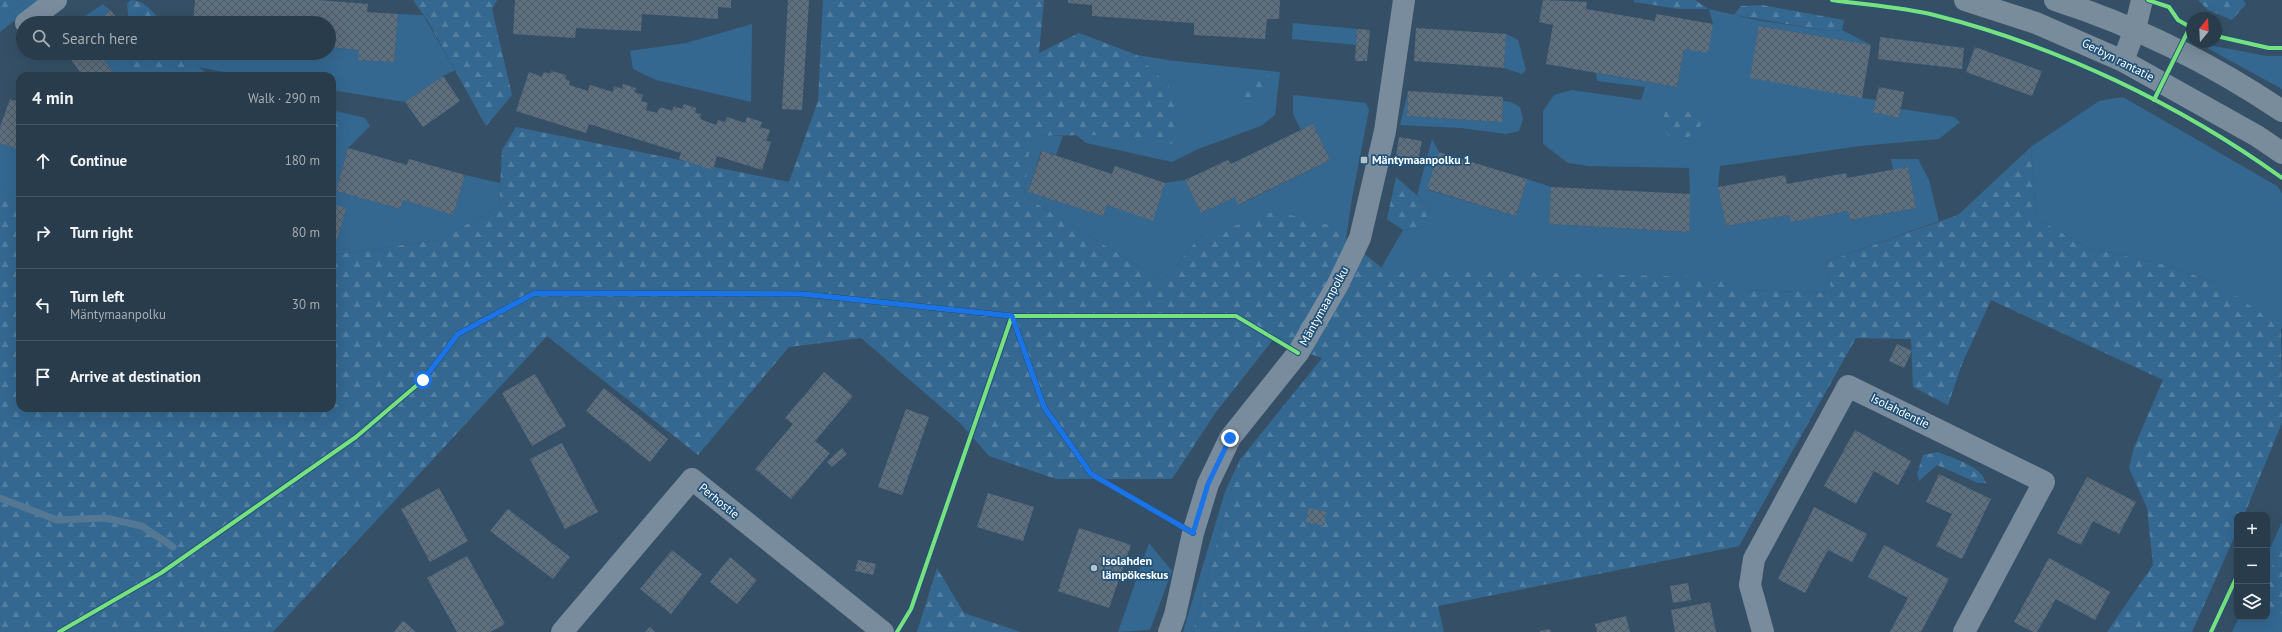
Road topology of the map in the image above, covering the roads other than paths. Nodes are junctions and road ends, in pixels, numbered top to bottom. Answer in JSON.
{"nodes":[{"id":1,"x":56,"y":0,"type":"edge"},
{"id":2,"x":1404,"y":0,"type":"edge"},
{"id":3,"x":1965,"y":0,"type":"edge"},
{"id":4,"x":2055,"y":0,"type":"edge"},
{"id":5,"x":2142,"y":0,"type":"edge"},
{"id":6,"x":2100,"y":7,"type":"edge"},
{"id":7,"x":35,"y":16,"type":"edge"},
{"id":8,"x":2135,"y":29,"type":"junction"},
{"id":9,"x":2084,"y":42,"type":"junction"},
{"id":10,"x":2123,"y":61,"type":"junction"},
{"id":11,"x":2282,"y":111,"type":"edge"},
{"id":12,"x":2282,"y":153,"type":"edge"},
{"id":13,"x":562,"y":632,"type":"edge"},
{"id":14,"x":884,"y":632,"type":"edge"},
{"id":15,"x":1169,"y":632,"type":"edge"},
{"id":16,"x":1762,"y":632,"type":"edge"},
{"id":17,"x":1964,"y":632,"type":"edge"}],
"edges":[{"from":1,"to":7,"type":"street"},
{"from":2,"to":15,"type":"street","name":"Mäntymaanpolku"},
{"from":3,"to":9,"type":"main road","name":"Gerbyn rantatie"},
{"from":4,"to":6,"type":"main road"},
{"from":5,"to":8,"type":"main road"},
{"from":6,"to":8,"type":"main road"},
{"from":6,"to":9,"type":"main road"},
{"from":8,"to":10,"type":"main road"},
{"from":8,"to":11,"type":"main road"},
{"from":9,"to":10,"type":"main road","name":"Gerbyn rantatie"},
{"from":10,"to":12,"type":"main road","name":"Gerbyn rantatie"},
{"from":13,"to":14,"type":"street","name":"Perhostie"},
{"from":16,"to":17,"type":"street","name":"Isolahdentie"}]}
